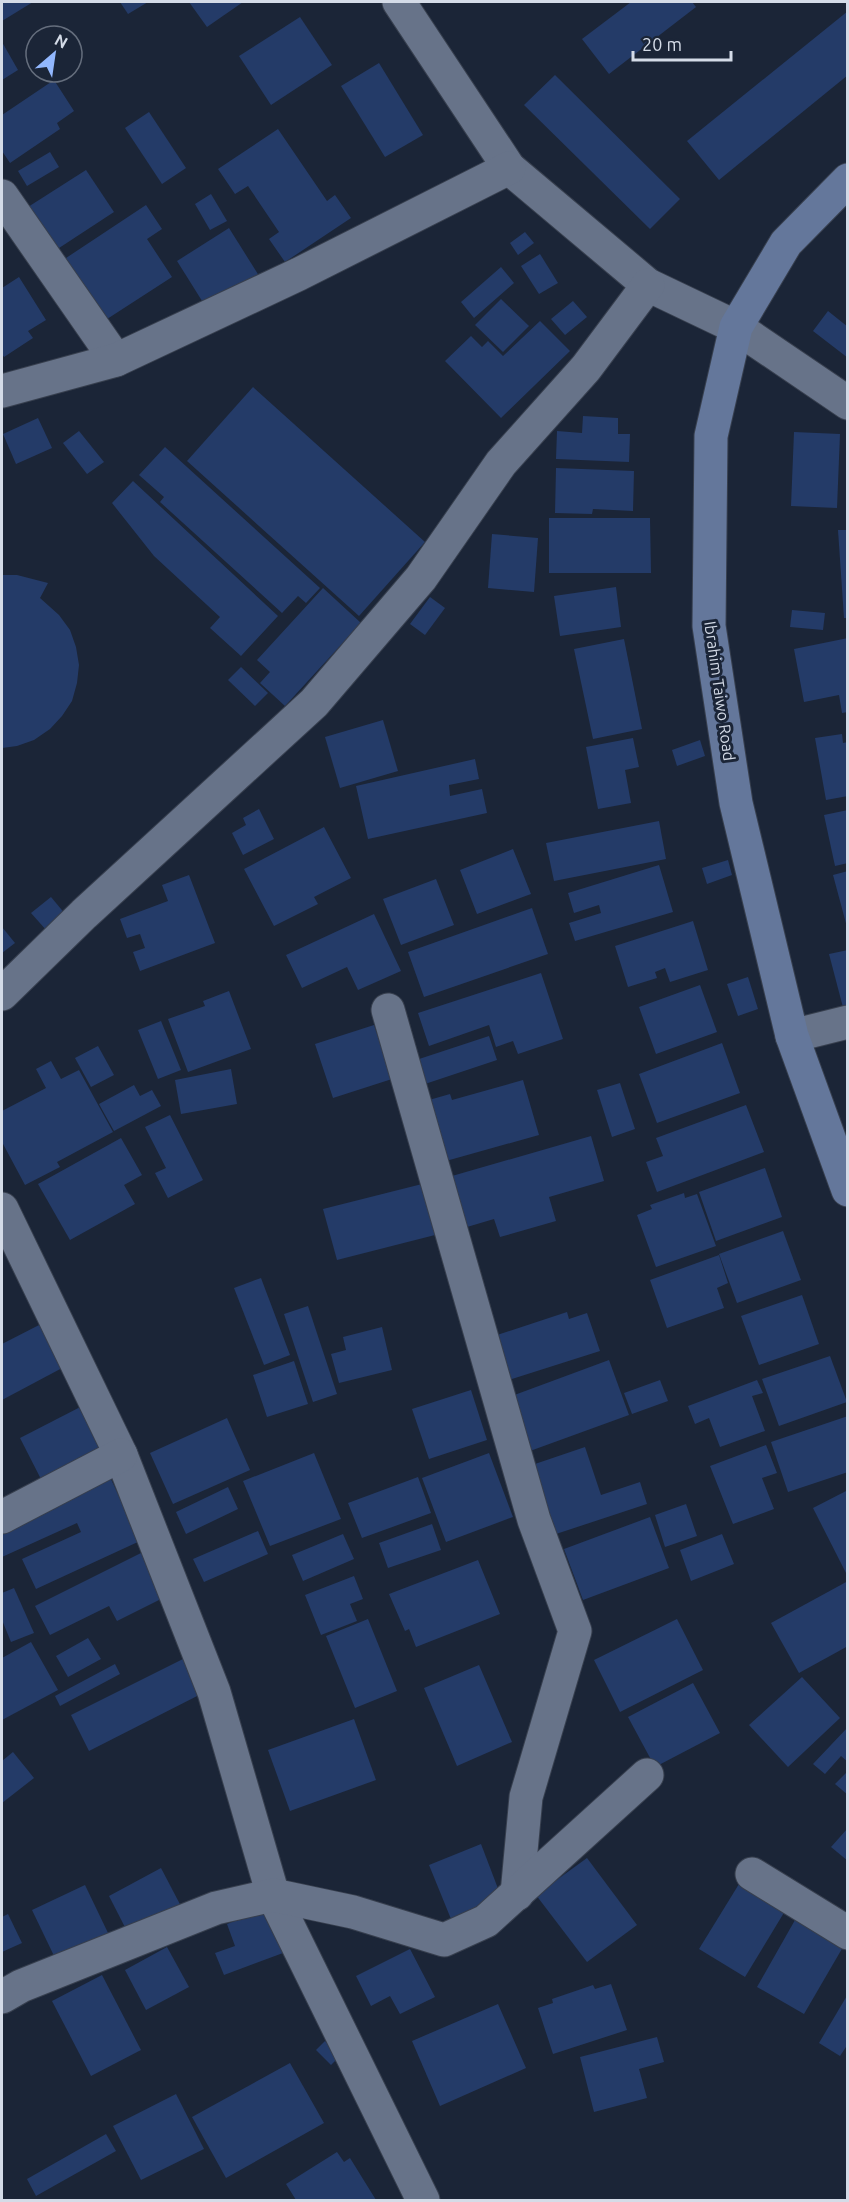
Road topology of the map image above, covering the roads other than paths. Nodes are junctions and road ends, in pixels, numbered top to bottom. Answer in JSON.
{"nodes":[{"id":1,"x":399,"y":2,"type":"edge"},
{"id":2,"x":509,"y":168,"type":"junction"},
{"id":3,"x":848,"y":180,"type":"edge"},
{"id":4,"x":2,"y":196,"type":"edge"},
{"id":5,"x":648,"y":285,"type":"junction"},
{"id":6,"x":736,"y":327,"type":"junction"},
{"id":7,"x":116,"y":360,"type":"junction"},
{"id":8,"x":2,"y":391,"type":"edge"},
{"id":9,"x":848,"y":403,"type":"edge"},
{"id":10,"x":2,"y":994,"type":"edge"},
{"id":11,"x":388,"y":1010,"type":"dead end"},
{"id":12,"x":848,"y":1022,"type":"edge"},
{"id":13,"x":792,"y":1036,"type":"junction"},
{"id":14,"x":848,"y":1190,"type":"edge"},
{"id":15,"x":2,"y":1209,"type":"edge"},
{"id":16,"x":121,"y":1455,"type":"junction"},
{"id":17,"x":2,"y":1517,"type":"edge"},
{"id":18,"x":647,"y":1775,"type":"dead end"},
{"id":19,"x":752,"y":1874,"type":"dead end"},
{"id":20,"x":517,"y":1894,"type":"junction"},
{"id":21,"x":273,"y":1895,"type":"junction"},
{"id":22,"x":848,"y":1933,"type":"edge"},
{"id":23,"x":2,"y":1997,"type":"edge"},
{"id":24,"x":423,"y":2200,"type":"edge"}],
"edges":[{"from":1,"to":2,"type":"street"},
{"from":2,"to":5,"type":"street"},
{"from":2,"to":7,"type":"street"},
{"from":3,"to":6,"type":"main road","name":"Ibrahim Taiwo Road"},
{"from":4,"to":7,"type":"street"},
{"from":5,"to":6,"type":"street"},
{"from":5,"to":10,"type":"street"},
{"from":6,"to":9,"type":"street"},
{"from":6,"to":13,"type":"main road","name":"Ibrahim Taiwo Road"},
{"from":7,"to":8,"type":"street"},
{"from":11,"to":20,"type":"street"},
{"from":12,"to":13,"type":"street"},
{"from":13,"to":14,"type":"main road","name":"Ibrahim Taiwo Road"},
{"from":15,"to":16,"type":"street"},
{"from":16,"to":17,"type":"street"},
{"from":16,"to":21,"type":"street"},
{"from":18,"to":20,"type":"street"},
{"from":19,"to":22,"type":"street"},
{"from":20,"to":21,"type":"street"},
{"from":21,"to":23,"type":"street"},
{"from":21,"to":24,"type":"street"}]}
